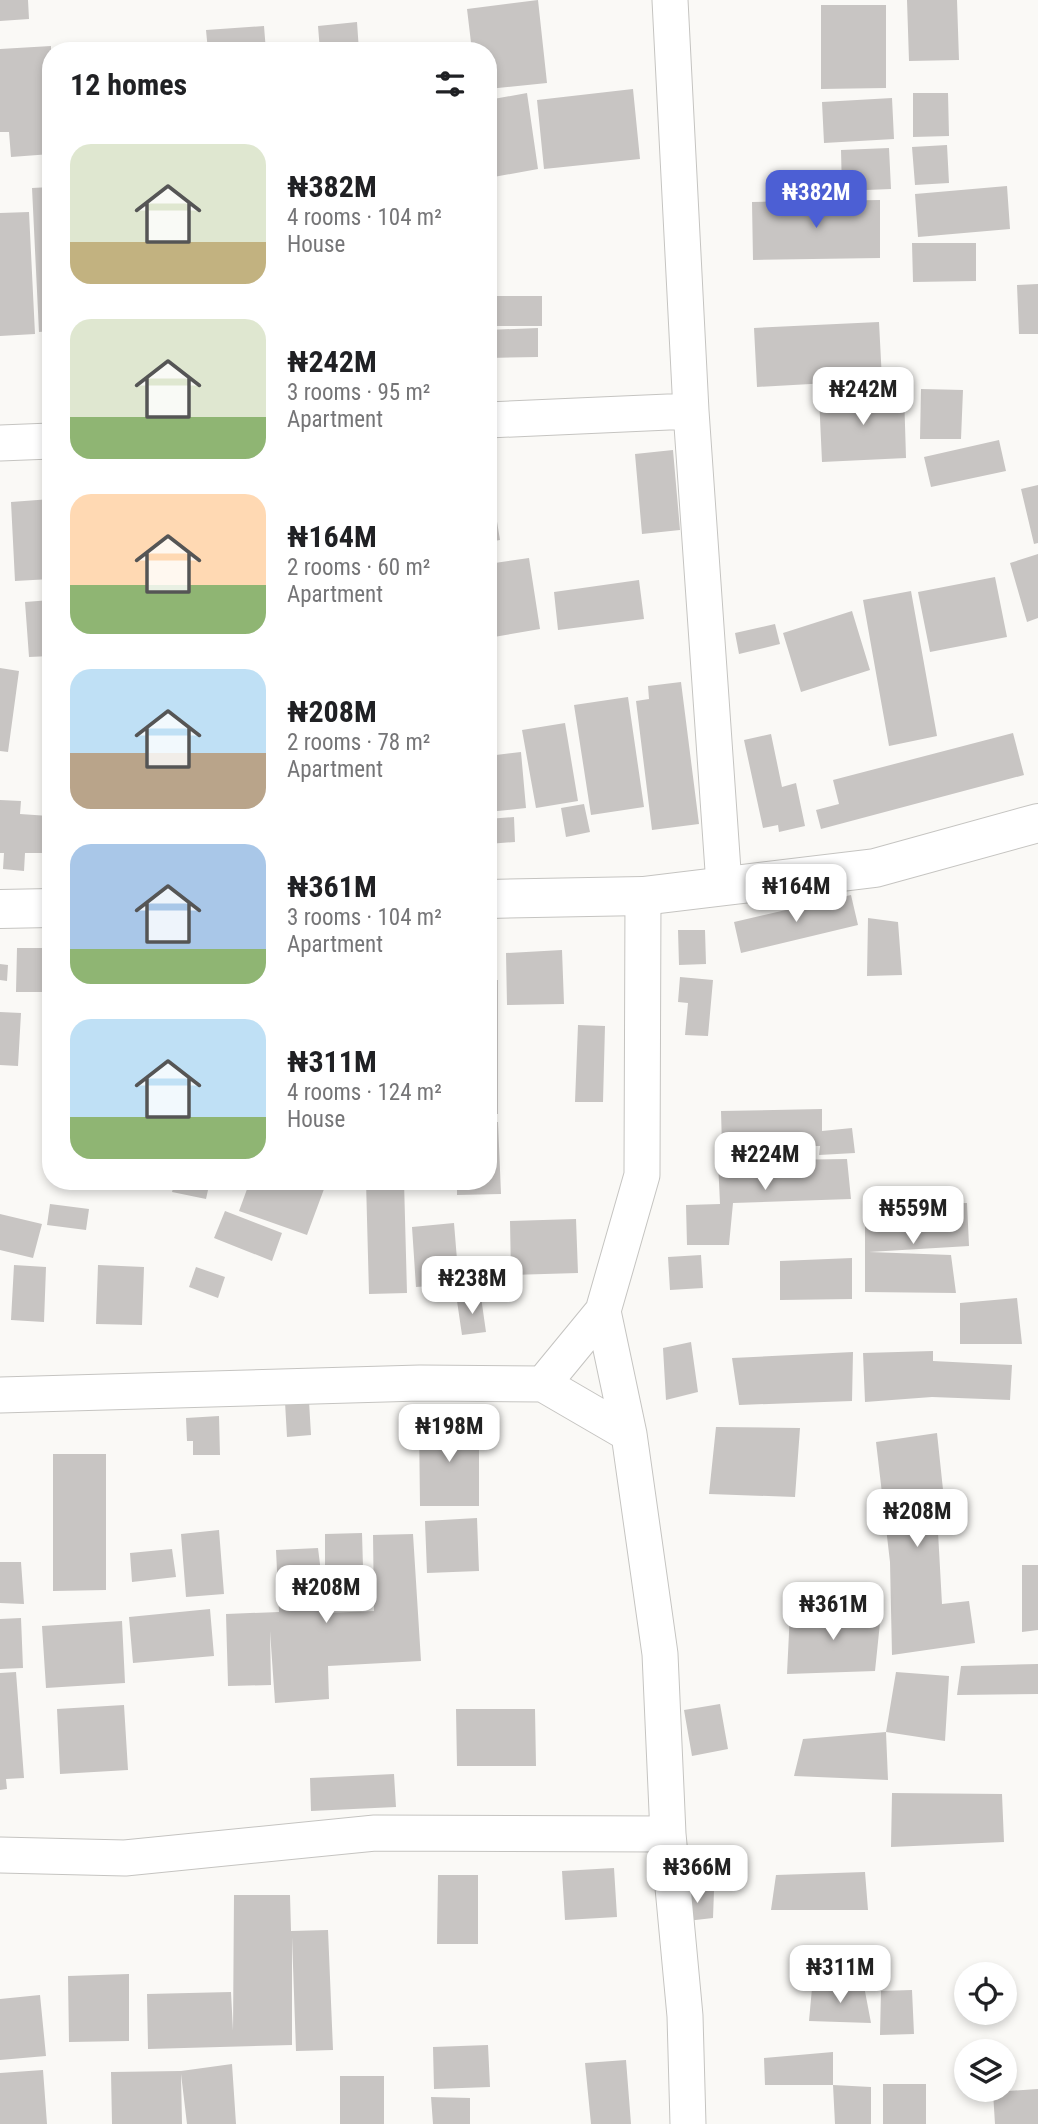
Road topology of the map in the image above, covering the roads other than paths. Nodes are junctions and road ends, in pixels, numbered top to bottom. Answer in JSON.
{"nodes":[{"id":1,"x":670,"y":0,"type":"edge"},
{"id":2,"x":691,"y":411,"type":"junction"},
{"id":3,"x":497,"y":420,"type":"edge"},
{"id":4,"x":42,"y":441,"type":"edge"},
{"id":5,"x":0,"y":443,"type":"edge"},
{"id":6,"x":1038,"y":823,"type":"edge"},
{"id":7,"x":724,"y":885,"type":"junction"},
{"id":8,"x":643,"y":896,"type":"junction"},
{"id":9,"x":497,"y":899,"type":"edge"},
{"id":10,"x":42,"y":908,"type":"edge"},
{"id":11,"x":0,"y":909,"type":"edge"},
{"id":12,"x":603,"y":1311,"type":"junction"},
{"id":13,"x":543,"y":1384,"type":"junction"},
{"id":14,"x":0,"y":1395,"type":"edge"},
{"id":15,"x":629,"y":1434,"type":"junction"},
{"id":16,"x":668,"y":1834,"type":"junction"},
{"id":17,"x":0,"y":1855,"type":"edge"},
{"id":18,"x":688,"y":2124,"type":"edge"}],
"edges":[{"from":1,"to":2,"type":"street"},
{"from":2,"to":3,"type":"street"},
{"from":2,"to":7,"type":"street"},
{"from":4,"to":5,"type":"street"},
{"from":6,"to":7,"type":"street"},
{"from":7,"to":8,"type":"street"},
{"from":8,"to":9,"type":"street"},
{"from":8,"to":12,"type":"street"},
{"from":10,"to":11,"type":"street"},
{"from":12,"to":13,"type":"street"},
{"from":12,"to":15,"type":"street"},
{"from":13,"to":14,"type":"street"},
{"from":13,"to":15,"type":"street"},
{"from":15,"to":16,"type":"street"},
{"from":16,"to":17,"type":"street"},
{"from":16,"to":18,"type":"street"}]}
